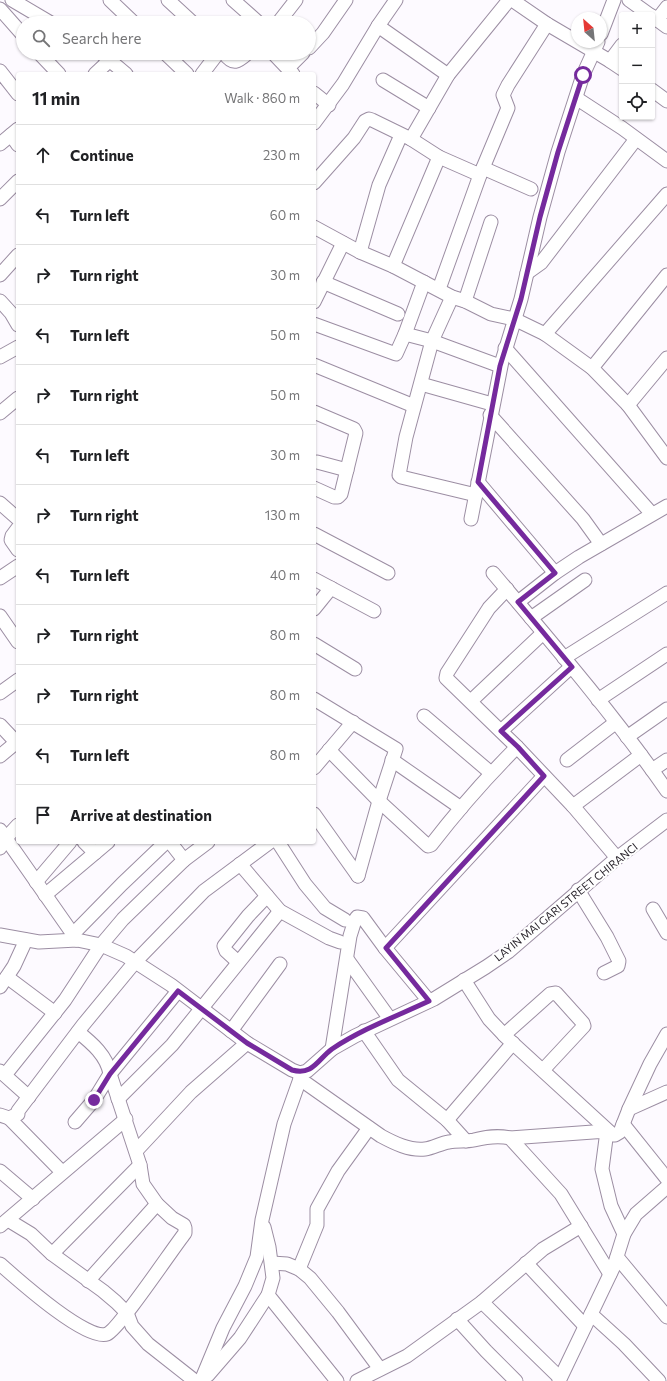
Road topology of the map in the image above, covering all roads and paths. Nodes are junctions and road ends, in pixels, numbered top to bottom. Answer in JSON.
{"nodes":[{"id":1,"x":12,"y":0,"type":"edge"},
{"id":2,"x":110,"y":0,"type":"edge"},
{"id":3,"x":168,"y":0,"type":"edge"},
{"id":4,"x":233,"y":0,"type":"edge"},
{"id":5,"x":346,"y":0,"type":"edge"},
{"id":6,"x":510,"y":0,"type":"edge"},
{"id":7,"x":614,"y":0,"type":"edge"},
{"id":8,"x":629,"y":0,"type":"edge"},
{"id":9,"x":394,"y":1,"type":"edge"},
{"id":10,"x":291,"y":2,"type":"edge"},
{"id":11,"x":667,"y":7,"type":"edge"},
{"id":12,"x":0,"y":9,"type":"edge"},
{"id":13,"x":645,"y":12,"type":"edge"},
{"id":14,"x":39,"y":16,"type":"edge"},
{"id":15,"x":127,"y":16,"type":"edge"},
{"id":16,"x":185,"y":16,"type":"edge"},
{"id":17,"x":251,"y":16,"type":"edge"},
{"id":18,"x":282,"y":16,"type":"edge"},
{"id":19,"x":655,"y":16,"type":"edge"},
{"id":20,"x":607,"y":18,"type":"edge"},
{"id":21,"x":547,"y":24,"type":"junction"},
{"id":22,"x":378,"y":26,"type":"junction"},
{"id":23,"x":16,"y":27,"type":"edge"},
{"id":24,"x":571,"y":36,"type":"edge"},
{"id":25,"x":316,"y":40,"type":"edge"},
{"id":26,"x":595,"y":48,"type":"edge"},
{"id":27,"x":596,"y":48,"type":"edge"},
{"id":28,"x":620,"y":48,"type":"edge"},
{"id":29,"x":45,"y":60,"type":"edge"},
{"id":30,"x":104,"y":60,"type":"edge"},
{"id":31,"x":110,"y":60,"type":"edge"},
{"id":32,"x":172,"y":60,"type":"edge"},
{"id":33,"x":213,"y":60,"type":"edge"},
{"id":34,"x":280,"y":60,"type":"edge"},
{"id":35,"x":298,"y":60,"type":"edge"},
{"id":36,"x":610,"y":61,"type":"junction"},
{"id":37,"x":619,"y":67,"type":"edge"},
{"id":38,"x":0,"y":71,"type":"edge"},
{"id":39,"x":291,"y":71,"type":"edge"},
{"id":40,"x":56,"y":72,"type":"edge"},
{"id":41,"x":96,"y":72,"type":"edge"},
{"id":42,"x":124,"y":72,"type":"edge"},
{"id":43,"x":185,"y":72,"type":"edge"},
{"id":44,"x":204,"y":72,"type":"edge"},
{"id":45,"x":448,"y":75,"type":"junction"},
{"id":46,"x":383,"y":80,"type":"dead end"},
{"id":47,"x":16,"y":91,"type":"edge"},
{"id":48,"x":655,"y":92,"type":"edge"},
{"id":49,"x":316,"y":95,"type":"edge"},
{"id":50,"x":576,"y":98,"type":"junction"},
{"id":51,"x":667,"y":101,"type":"edge"},
{"id":52,"x":329,"y":105,"type":"junction"},
{"id":53,"x":429,"y":108,"type":"junction"},
{"id":54,"x":316,"y":121,"type":"edge"},
{"id":55,"x":16,"y":136,"type":"edge"},
{"id":56,"x":406,"y":137,"type":"junction"},
{"id":57,"x":636,"y":139,"type":"junction"},
{"id":58,"x":0,"y":144,"type":"edge"},
{"id":59,"x":439,"y":157,"type":"junction"},
{"id":60,"x":667,"y":161,"type":"edge"},
{"id":61,"x":482,"y":171,"type":"junction"},
{"id":62,"x":316,"y":181,"type":"edge"},
{"id":63,"x":16,"y":183,"type":"edge"},
{"id":64,"x":532,"y":189,"type":"dead end"},
{"id":65,"x":667,"y":194,"type":"edge"},
{"id":66,"x":0,"y":199,"type":"edge"},
{"id":67,"x":491,"y":222,"type":"dead end"},
{"id":68,"x":316,"y":228,"type":"edge"},
{"id":69,"x":343,"y":243,"type":"junction"},
{"id":70,"x":360,"y":252,"type":"junction"},
{"id":71,"x":16,"y":257,"type":"edge"},
{"id":72,"x":393,"y":266,"type":"junction"},
{"id":73,"x":527,"y":273,"type":"junction"},
{"id":74,"x":667,"y":275,"type":"edge"},
{"id":75,"x":0,"y":276,"type":"edge"},
{"id":76,"x":323,"y":282,"type":"junction"},
{"id":77,"x":424,"y":282,"type":"junction"},
{"id":78,"x":439,"y":289,"type":"junction"},
{"id":79,"x":452,"y":297,"type":"junction"},
{"id":80,"x":316,"y":298,"type":"edge"},
{"id":81,"x":0,"y":301,"type":"edge"},
{"id":82,"x":465,"y":301,"type":"junction"},
{"id":83,"x":398,"y":314,"type":"dead end"},
{"id":84,"x":16,"y":318,"type":"edge"},
{"id":85,"x":514,"y":319,"type":"junction"},
{"id":86,"x":316,"y":325,"type":"edge"},
{"id":87,"x":405,"y":334,"type":"junction"},
{"id":88,"x":545,"y":334,"type":"junction"},
{"id":89,"x":432,"y":341,"type":"junction"},
{"id":90,"x":16,"y":348,"type":"edge"},
{"id":91,"x":505,"y":348,"type":"junction"},
{"id":92,"x":0,"y":357,"type":"edge"},
{"id":93,"x":316,"y":366,"type":"edge"},
{"id":94,"x":500,"y":366,"type":"junction"},
{"id":95,"x":665,"y":367,"type":"edge"},
{"id":96,"x":592,"y":368,"type":"junction"},
{"id":97,"x":421,"y":384,"type":"junction"},
{"id":98,"x":16,"y":400,"type":"edge"},
{"id":99,"x":628,"y":405,"type":"junction"},
{"id":100,"x":414,"y":406,"type":"junction"},
{"id":101,"x":491,"y":410,"type":"junction"},
{"id":102,"x":0,"y":413,"type":"edge"},
{"id":103,"x":316,"y":413,"type":"edge"},
{"id":104,"x":667,"y":458,"type":"edge"},
{"id":105,"x":317,"y":462,"type":"dead end"},
{"id":106,"x":347,"y":470,"type":"junction"},
{"id":107,"x":477,"y":488,"type":"junction"},
{"id":108,"x":316,"y":489,"type":"edge"},
{"id":109,"x":1,"y":506,"type":"edge"},
{"id":110,"x":667,"y":506,"type":"edge"},
{"id":111,"x":652,"y":514,"type":"junction"},
{"id":112,"x":16,"y":517,"type":"edge"},
{"id":113,"x":471,"y":519,"type":"dead end"},
{"id":114,"x":16,"y":531,"type":"edge"},
{"id":115,"x":316,"y":535,"type":"edge"},
{"id":116,"x":601,"y":544,"type":"junction"},
{"id":117,"x":16,"y":547,"type":"edge"},
{"id":118,"x":16,"y":567,"type":"edge"},
{"id":119,"x":388,"y":573,"type":"dead end"},
{"id":120,"x":494,"y":573,"type":"dead end"},
{"id":121,"x":555,"y":573,"type":"junction"},
{"id":122,"x":0,"y":578,"type":"edge"},
{"id":123,"x":316,"y":580,"type":"edge"},
{"id":124,"x":586,"y":580,"type":"dead end"},
{"id":125,"x":331,"y":588,"type":"junction"},
{"id":126,"x":507,"y":589,"type":"junction"},
{"id":127,"x":667,"y":593,"type":"edge"},
{"id":128,"x":518,"y":602,"type":"junction"},
{"id":129,"x":316,"y":607,"type":"edge"},
{"id":130,"x":374,"y":611,"type":"dead end"},
{"id":131,"x":0,"y":616,"type":"edge"},
{"id":132,"x":531,"y":618,"type":"junction"},
{"id":133,"x":543,"y":633,"type":"junction"},
{"id":134,"x":16,"y":639,"type":"edge"},
{"id":135,"x":316,"y":645,"type":"edge"},
{"id":136,"x":667,"y":654,"type":"edge"},
{"id":137,"x":568,"y":663,"type":"junction"},
{"id":138,"x":355,"y":669,"type":"dead end"},
{"id":139,"x":16,"y":681,"type":"edge"},
{"id":140,"x":0,"y":693,"type":"edge"},
{"id":141,"x":598,"y":700,"type":"junction"},
{"id":142,"x":471,"y":701,"type":"junction"},
{"id":143,"x":316,"y":702,"type":"edge"},
{"id":144,"x":667,"y":709,"type":"edge"},
{"id":145,"x":424,"y":716,"type":"dead end"},
{"id":146,"x":353,"y":722,"type":"junction"},
{"id":147,"x":615,"y":723,"type":"junction"},
{"id":148,"x":0,"y":725,"type":"edge"},
{"id":149,"x":501,"y":731,"type":"junction"},
{"id":150,"x":627,"y":737,"type":"junction"},
{"id":151,"x":16,"y":740,"type":"edge"},
{"id":152,"x":16,"y":742,"type":"edge"},
{"id":153,"x":518,"y":747,"type":"junction"},
{"id":154,"x":329,"y":750,"type":"junction"},
{"id":155,"x":641,"y":755,"type":"junction"},
{"id":156,"x":0,"y":756,"type":"edge"},
{"id":157,"x":392,"y":760,"type":"junction"},
{"id":158,"x":567,"y":760,"type":"dead end"},
{"id":159,"x":667,"y":760,"type":"edge"},
{"id":160,"x":316,"y":766,"type":"edge"},
{"id":161,"x":652,"y":770,"type":"junction"},
{"id":162,"x":491,"y":773,"type":"junction"},
{"id":163,"x":544,"y":776,"type":"junction"},
{"id":164,"x":667,"y":792,"type":"edge"},
{"id":165,"x":379,"y":801,"type":"junction"},
{"id":166,"x":574,"y":806,"type":"junction"},
{"id":167,"x":460,"y":808,"type":"junction"},
{"id":168,"x":316,"y":817,"type":"edge"},
{"id":169,"x":667,"y":820,"type":"edge"},
{"id":170,"x":16,"y":828,"type":"edge"},
{"id":171,"x":2,"y":839,"type":"edge"},
{"id":172,"x":68,"y":844,"type":"edge"},
{"id":173,"x":86,"y":844,"type":"edge"},
{"id":174,"x":106,"y":844,"type":"edge"},
{"id":175,"x":164,"y":844,"type":"edge"},
{"id":176,"x":172,"y":844,"type":"edge"},
{"id":177,"x":205,"y":844,"type":"edge"},
{"id":178,"x":267,"y":844,"type":"edge"},
{"id":179,"x":279,"y":844,"type":"edge"},
{"id":180,"x":95,"y":853,"type":"junction"},
{"id":181,"x":617,"y":858,"type":"junction"},
{"id":182,"x":184,"y":860,"type":"junction"},
{"id":183,"x":240,"y":864,"type":"junction"},
{"id":184,"x":36,"y":882,"type":"junction"},
{"id":185,"x":578,"y":890,"type":"junction"},
{"id":186,"x":45,"y":895,"type":"junction"},
{"id":187,"x":267,"y":896,"type":"junction"},
{"id":188,"x":653,"y":909,"type":"dead end"},
{"id":189,"x":280,"y":911,"type":"junction"},
{"id":190,"x":345,"y":920,"type":"dead end"},
{"id":191,"x":667,"y":933,"type":"edge"},
{"id":192,"x":0,"y":935,"type":"edge"},
{"id":193,"x":75,"y":937,"type":"junction"},
{"id":194,"x":26,"y":940,"type":"junction"},
{"id":195,"x":340,"y":942,"type":"dead end"},
{"id":196,"x":101,"y":945,"type":"junction"},
{"id":197,"x":386,"y":948,"type":"junction"},
{"id":198,"x":347,"y":959,"type":"junction"},
{"id":199,"x":135,"y":962,"type":"junction"},
{"id":200,"x":238,"y":962,"type":"junction"},
{"id":201,"x":280,"y":964,"type":"dead end"},
{"id":202,"x":604,"y":973,"type":"dead end"},
{"id":203,"x":464,"y":980,"type":"junction"},
{"id":204,"x":4,"y":982,"type":"edge"},
{"id":205,"x":178,"y":991,"type":"junction"},
{"id":206,"x":429,"y":1001,"type":"junction"},
{"id":207,"x":201,"y":1009,"type":"junction"},
{"id":208,"x":55,"y":1013,"type":"junction"},
{"id":209,"x":390,"y":1019,"type":"junction"},
{"id":210,"x":231,"y":1030,"type":"junction"},
{"id":211,"x":364,"y":1031,"type":"junction"},
{"id":212,"x":78,"y":1032,"type":"junction"},
{"id":213,"x":667,"y":1034,"type":"edge"},
{"id":214,"x":509,"y":1039,"type":"junction"},
{"id":215,"x":247,"y":1043,"type":"junction"},
{"id":216,"x":332,"y":1049,"type":"junction"},
{"id":217,"x":543,"y":1070,"type":"junction"},
{"id":218,"x":3,"y":1073,"type":"edge"},
{"id":219,"x":110,"y":1074,"type":"junction"},
{"id":220,"x":300,"y":1076,"type":"junction"},
{"id":221,"x":667,"y":1092,"type":"edge"},
{"id":222,"x":29,"y":1097,"type":"junction"},
{"id":223,"x":118,"y":1099,"type":"junction"},
{"id":224,"x":629,"y":1109,"type":"junction"},
{"id":225,"x":4,"y":1116,"type":"edge"},
{"id":226,"x":126,"y":1119,"type":"junction"},
{"id":227,"x":447,"y":1120,"type":"junction"},
{"id":228,"x":76,"y":1122,"type":"dead end"},
{"id":229,"x":623,"y":1124,"type":"junction"},
{"id":230,"x":369,"y":1128,"type":"junction"},
{"id":231,"x":607,"y":1131,"type":"junction"},
{"id":232,"x":510,"y":1138,"type":"junction"},
{"id":233,"x":466,"y":1141,"type":"junction"},
{"id":234,"x":136,"y":1152,"type":"junction"},
{"id":235,"x":140,"y":1165,"type":"junction"},
{"id":236,"x":0,"y":1171,"type":"edge"},
{"id":237,"x":62,"y":1172,"type":"junction"},
{"id":238,"x":667,"y":1179,"type":"edge"},
{"id":239,"x":667,"y":1187,"type":"edge"},
{"id":240,"x":33,"y":1199,"type":"junction"},
{"id":241,"x":157,"y":1204,"type":"junction"},
{"id":242,"x":262,"y":1220,"type":"junction"},
{"id":243,"x":3,"y":1223,"type":"edge"},
{"id":244,"x":581,"y":1226,"type":"junction"},
{"id":245,"x":624,"y":1234,"type":"junction"},
{"id":246,"x":52,"y":1254,"type":"junction"},
{"id":247,"x":617,"y":1258,"type":"junction"},
{"id":248,"x":272,"y":1263,"type":"junction"},
{"id":249,"x":526,"y":1263,"type":"junction"},
{"id":250,"x":1,"y":1268,"type":"edge"},
{"id":251,"x":299,"y":1269,"type":"junction"},
{"id":252,"x":610,"y":1274,"type":"junction"},
{"id":253,"x":88,"y":1281,"type":"junction"},
{"id":254,"x":268,"y":1295,"type":"junction"},
{"id":255,"x":482,"y":1302,"type":"junction"},
{"id":256,"x":127,"y":1313,"type":"junction"},
{"id":257,"x":591,"y":1314,"type":"junction"},
{"id":258,"x":667,"y":1317,"type":"edge"},
{"id":259,"x":457,"y":1319,"type":"junction"},
{"id":260,"x":585,"y":1326,"type":"junction"},
{"id":261,"x":380,"y":1369,"type":"junction"},
{"id":262,"x":559,"y":1379,"type":"edge"},
{"id":263,"x":195,"y":1381,"type":"edge"},
{"id":264,"x":202,"y":1381,"type":"edge"},
{"id":265,"x":337,"y":1381,"type":"edge"},
{"id":266,"x":356,"y":1381,"type":"edge"},
{"id":267,"x":516,"y":1381,"type":"edge"},
{"id":268,"x":659,"y":1381,"type":"edge"}],
"edges":[{"from":1,"to":14,"type":"street"},
{"from":2,"to":15,"type":"street"},
{"from":3,"to":16,"type":"street"},
{"from":4,"to":17,"type":"street"},
{"from":5,"to":25,"type":"street"},
{"from":6,"to":21,"type":"street"},
{"from":6,"to":45,"type":"street"},
{"from":7,"to":20,"type":"street"},
{"from":8,"to":13,"type":"street"},
{"from":9,"to":22,"type":"street"},
{"from":10,"to":18,"type":"street"},
{"from":11,"to":19,"type":"street"},
{"from":12,"to":23,"type":"street"},
{"from":21,"to":24,"type":"street"},
{"from":21,"to":61,"type":"street"},
{"from":22,"to":45,"type":"street"},
{"from":22,"to":52,"type":"street"},
{"from":26,"to":50,"type":"street"},
{"from":27,"to":36,"type":"street"},
{"from":28,"to":36,"type":"street"},
{"from":29,"to":40,"type":"street"},
{"from":30,"to":41,"type":"street"},
{"from":31,"to":42,"type":"street"},
{"from":32,"to":43,"type":"street"},
{"from":33,"to":44,"type":"street"},
{"from":34,"to":39,"type":"street"},
{"from":35,"to":39,"type":"street"},
{"from":36,"to":37,"type":"street"},
{"from":38,"to":47,"type":"street"},
{"from":45,"to":53,"type":"street"},
{"from":46,"to":53,"type":"street"},
{"from":48,"to":51,"type":"street"},
{"from":49,"to":52,"type":"street"},
{"from":50,"to":57,"type":"street"},
{"from":50,"to":73,"type":"street"},
{"from":52,"to":54,"type":"street"},
{"from":53,"to":56,"type":"street"},
{"from":55,"to":58,"type":"street"},
{"from":56,"to":59,"type":"street"},
{"from":56,"to":62,"type":"street"},
{"from":56,"to":70,"type":"street"},
{"from":57,"to":60,"type":"street"},
{"from":57,"to":73,"type":"street"},
{"from":59,"to":61,"type":"street"},
{"from":59,"to":72,"type":"street"},
{"from":61,"to":64,"type":"street"},
{"from":61,"to":78,"type":"street"},
{"from":63,"to":66,"type":"street"},
{"from":65,"to":88,"type":"street"},
{"from":67,"to":82,"type":"street"},
{"from":68,"to":69,"type":"street"},
{"from":69,"to":70,"type":"street"},
{"from":69,"to":76,"type":"street"},
{"from":70,"to":72,"type":"street"},
{"from":71,"to":75,"type":"street"},
{"from":72,"to":77,"type":"street"},
{"from":73,"to":85,"type":"street"},
{"from":74,"to":96,"type":"street"},
{"from":76,"to":80,"type":"street"},
{"from":76,"to":83,"type":"street"},
{"from":77,"to":78,"type":"street"},
{"from":77,"to":87,"type":"street"},
{"from":78,"to":79,"type":"street"},
{"from":79,"to":82,"type":"street"},
{"from":79,"to":89,"type":"street"},
{"from":81,"to":84,"type":"street"},
{"from":82,"to":85,"type":"street"},
{"from":85,"to":88,"type":"street"},
{"from":85,"to":91,"type":"street"},
{"from":86,"to":87,"type":"street"},
{"from":87,"to":89,"type":"street"},
{"from":88,"to":96,"type":"street"},
{"from":89,"to":94,"type":"street"},
{"from":89,"to":97,"type":"street"},
{"from":90,"to":92,"type":"street"},
{"from":91,"to":94,"type":"street"},
{"from":91,"to":111,"type":"street"},
{"from":93,"to":100,"type":"street"},
{"from":94,"to":101,"type":"street"},
{"from":95,"to":99,"type":"street"},
{"from":96,"to":99,"type":"street"},
{"from":97,"to":100,"type":"street"},
{"from":97,"to":101,"type":"street"},
{"from":98,"to":102,"type":"street"},
{"from":99,"to":104,"type":"street"},
{"from":100,"to":107,"type":"street"},
{"from":101,"to":107,"type":"street"},
{"from":101,"to":116,"type":"street"},
{"from":103,"to":106,"type":"street"},
{"from":105,"to":106,"type":"street"},
{"from":106,"to":108,"type":"street"},
{"from":107,"to":113,"type":"street"},
{"from":107,"to":121,"type":"street"},
{"from":109,"to":112,"type":"street"},
{"from":110,"to":111,"type":"street"},
{"from":111,"to":116,"type":"street"},
{"from":114,"to":117,"type":"street"},
{"from":115,"to":119,"type":"street"},
{"from":116,"to":121,"type":"street"},
{"from":118,"to":122,"type":"street"},
{"from":120,"to":126,"type":"street"},
{"from":121,"to":128,"type":"street"},
{"from":123,"to":125,"type":"street"},
{"from":124,"to":132,"type":"street"},
{"from":125,"to":129,"type":"street"},
{"from":125,"to":130,"type":"street"},
{"from":126,"to":128,"type":"street"},
{"from":126,"to":142,"type":"street"},
{"from":127,"to":137,"type":"street"},
{"from":128,"to":132,"type":"street"},
{"from":131,"to":134,"type":"street"},
{"from":132,"to":133,"type":"street"},
{"from":133,"to":137,"type":"street"},
{"from":133,"to":142,"type":"street"},
{"from":135,"to":138,"type":"street"},
{"from":136,"to":141,"type":"street"},
{"from":137,"to":141,"type":"street"},
{"from":137,"to":149,"type":"street"},
{"from":139,"to":140,"type":"street"},
{"from":141,"to":147,"type":"street"},
{"from":142,"to":149,"type":"street"},
{"from":143,"to":146,"type":"street"},
{"from":144,"to":150,"type":"street"},
{"from":145,"to":162,"type":"street"},
{"from":146,"to":154,"type":"street"},
{"from":146,"to":157,"type":"street"},
{"from":147,"to":150,"type":"street"},
{"from":147,"to":158,"type":"street"},
{"from":148,"to":151,"type":"street"},
{"from":149,"to":153,"type":"street"},
{"from":150,"to":155,"type":"street"},
{"from":152,"to":156,"type":"street"},
{"from":153,"to":162,"type":"street"},
{"from":153,"to":163,"type":"street"},
{"from":154,"to":160,"type":"street"},
{"from":154,"to":165,"type":"street"},
{"from":155,"to":161,"type":"street"},
{"from":155,"to":166,"type":"street"},
{"from":157,"to":165,"type":"street"},
{"from":157,"to":167,"type":"street"},
{"from":159,"to":161,"type":"street"},
{"from":161,"to":164,"type":"street"},
{"from":162,"to":167,"type":"street"},
{"from":163,"to":166,"type":"street"},
{"from":163,"to":197,"type":"street"},
{"from":165,"to":167,"type":"street"},
{"from":165,"to":168,"type":"street"},
{"from":166,"to":181,"type":"street"},
{"from":169,"to":181,"type":"street","name":"LAYIN MAI GARI STREET CHIRANCI"},
{"from":170,"to":171,"type":"street"},
{"from":171,"to":184,"type":"street"},
{"from":172,"to":184,"type":"street"},
{"from":173,"to":180,"type":"street"},
{"from":174,"to":180,"type":"street"},
{"from":175,"to":193,"type":"street"},
{"from":176,"to":182,"type":"street"},
{"from":177,"to":182,"type":"street"},
{"from":178,"to":183,"type":"street"},
{"from":179,"to":190,"type":"street"},
{"from":180,"to":186,"type":"street"},
{"from":181,"to":185,"type":"street","name":"LAYIN MAI GARI STREET CHIRANCI"},
{"from":182,"to":196,"type":"street"},
{"from":183,"to":187,"type":"street"},
{"from":183,"to":199,"type":"street"},
{"from":184,"to":186,"type":"street"},
{"from":185,"to":202,"type":"street"},
{"from":185,"to":203,"type":"street","name":"LAYIN MAI GARI STREET CHIRANCI"},
{"from":186,"to":193,"type":"street"},
{"from":187,"to":189,"type":"street"},
{"from":187,"to":200,"type":"street"},
{"from":188,"to":191,"type":"street"},
{"from":189,"to":195,"type":"street"},
{"from":189,"to":200,"type":"street"},
{"from":192,"to":194,"type":"street"},
{"from":193,"to":194,"type":"street"},
{"from":193,"to":196,"type":"street"},
{"from":194,"to":204,"type":"street"},
{"from":196,"to":199,"type":"street"},
{"from":196,"to":208,"type":"street"},
{"from":197,"to":198,"type":"street"},
{"from":197,"to":206,"type":"street"},
{"from":198,"to":209,"type":"street"},
{"from":198,"to":216,"type":"street"},
{"from":199,"to":205,"type":"street"},
{"from":199,"to":212,"type":"street"},
{"from":200,"to":207,"type":"street"},
{"from":201,"to":210,"type":"street"},
{"from":203,"to":206,"type":"street","name":"LAYIN MAI GARI STREET CHIRANCI"},
{"from":203,"to":214,"type":"street"},
{"from":204,"to":208,"type":"street"},
{"from":205,"to":207,"type":"street"},
{"from":205,"to":219,"type":"street"},
{"from":206,"to":209,"type":"street","name":"LAYIN MAI GARI STREET CHIRANCI"},
{"from":207,"to":210,"type":"street"},
{"from":207,"to":223,"type":"street"},
{"from":208,"to":218,"type":"street"},
{"from":209,"to":211,"type":"street","name":"LAYIN MAI GARI STREET CHIRANCI"},
{"from":210,"to":215,"type":"street"},
{"from":211,"to":216,"type":"street","name":"LAYIN MAI GARI STREET CHIRANCI"},
{"from":211,"to":227,"type":"street"},
{"from":212,"to":219,"type":"street"},
{"from":212,"to":222,"type":"street"},
{"from":213,"to":224,"type":"street"},
{"from":214,"to":217,"type":"street"},
{"from":214,"to":217,"type":"street"},
{"from":214,"to":227,"type":"street"},
{"from":215,"to":220,"type":"street"},
{"from":215,"to":234,"type":"street"},
{"from":216,"to":220,"type":"street","name":"LAYIN MAI GARI STREET CHIRANCI"},
{"from":217,"to":231,"type":"street"},
{"from":218,"to":222,"type":"street"},
{"from":219,"to":223,"type":"street"},
{"from":219,"to":228,"type":"street"},
{"from":220,"to":230,"type":"street"},
{"from":220,"to":242,"type":"street"},
{"from":221,"to":224,"type":"street"},
{"from":222,"to":225,"type":"street"},
{"from":223,"to":226,"type":"street"},
{"from":224,"to":229,"type":"street"},
{"from":225,"to":237,"type":"street"},
{"from":226,"to":234,"type":"street"},
{"from":226,"to":237,"type":"street"},
{"from":227,"to":233,"type":"street"},
{"from":229,"to":231,"type":"street"},
{"from":229,"to":238,"type":"street"},
{"from":230,"to":233,"type":"street"},
{"from":230,"to":251,"type":"street"},
{"from":231,"to":232,"type":"street"},
{"from":231,"to":245,"type":"street"},
{"from":232,"to":233,"type":"street"},
{"from":232,"to":244,"type":"street"},
{"from":234,"to":235,"type":"street"},
{"from":235,"to":241,"type":"street"},
{"from":235,"to":246,"type":"street"},
{"from":236,"to":240,"type":"street"},
{"from":237,"to":240,"type":"street"},
{"from":239,"to":245,"type":"street"},
{"from":240,"to":243,"type":"street"},
{"from":241,"to":253,"type":"street"},
{"from":241,"to":256,"type":"street"},
{"from":242,"to":248,"type":"street"},
{"from":242,"to":264,"type":"street"},
{"from":243,"to":246,"type":"street"},
{"from":244,"to":249,"type":"street"},
{"from":244,"to":252,"type":"street"},
{"from":245,"to":247,"type":"street"},
{"from":246,"to":253,"type":"street"},
{"from":247,"to":252,"type":"street"},
{"from":247,"to":258,"type":"street"},
{"from":248,"to":251,"type":"street"},
{"from":248,"to":254,"type":"street"},
{"from":249,"to":255,"type":"street"},
{"from":249,"to":260,"type":"street"},
{"from":250,"to":256,"type":"street"},
{"from":251,"to":261,"type":"street"},
{"from":252,"to":257,"type":"street"},
{"from":253,"to":256,"type":"street"},
{"from":254,"to":264,"type":"street"},
{"from":254,"to":265,"type":"street"},
{"from":255,"to":259,"type":"street"},
{"from":255,"to":262,"type":"street"},
{"from":256,"to":263,"type":"street"},
{"from":257,"to":260,"type":"street"},
{"from":257,"to":268,"type":"street"},
{"from":259,"to":261,"type":"street"},
{"from":259,"to":267,"type":"street"},
{"from":260,"to":262,"type":"street"},
{"from":261,"to":266,"type":"street"}]}
